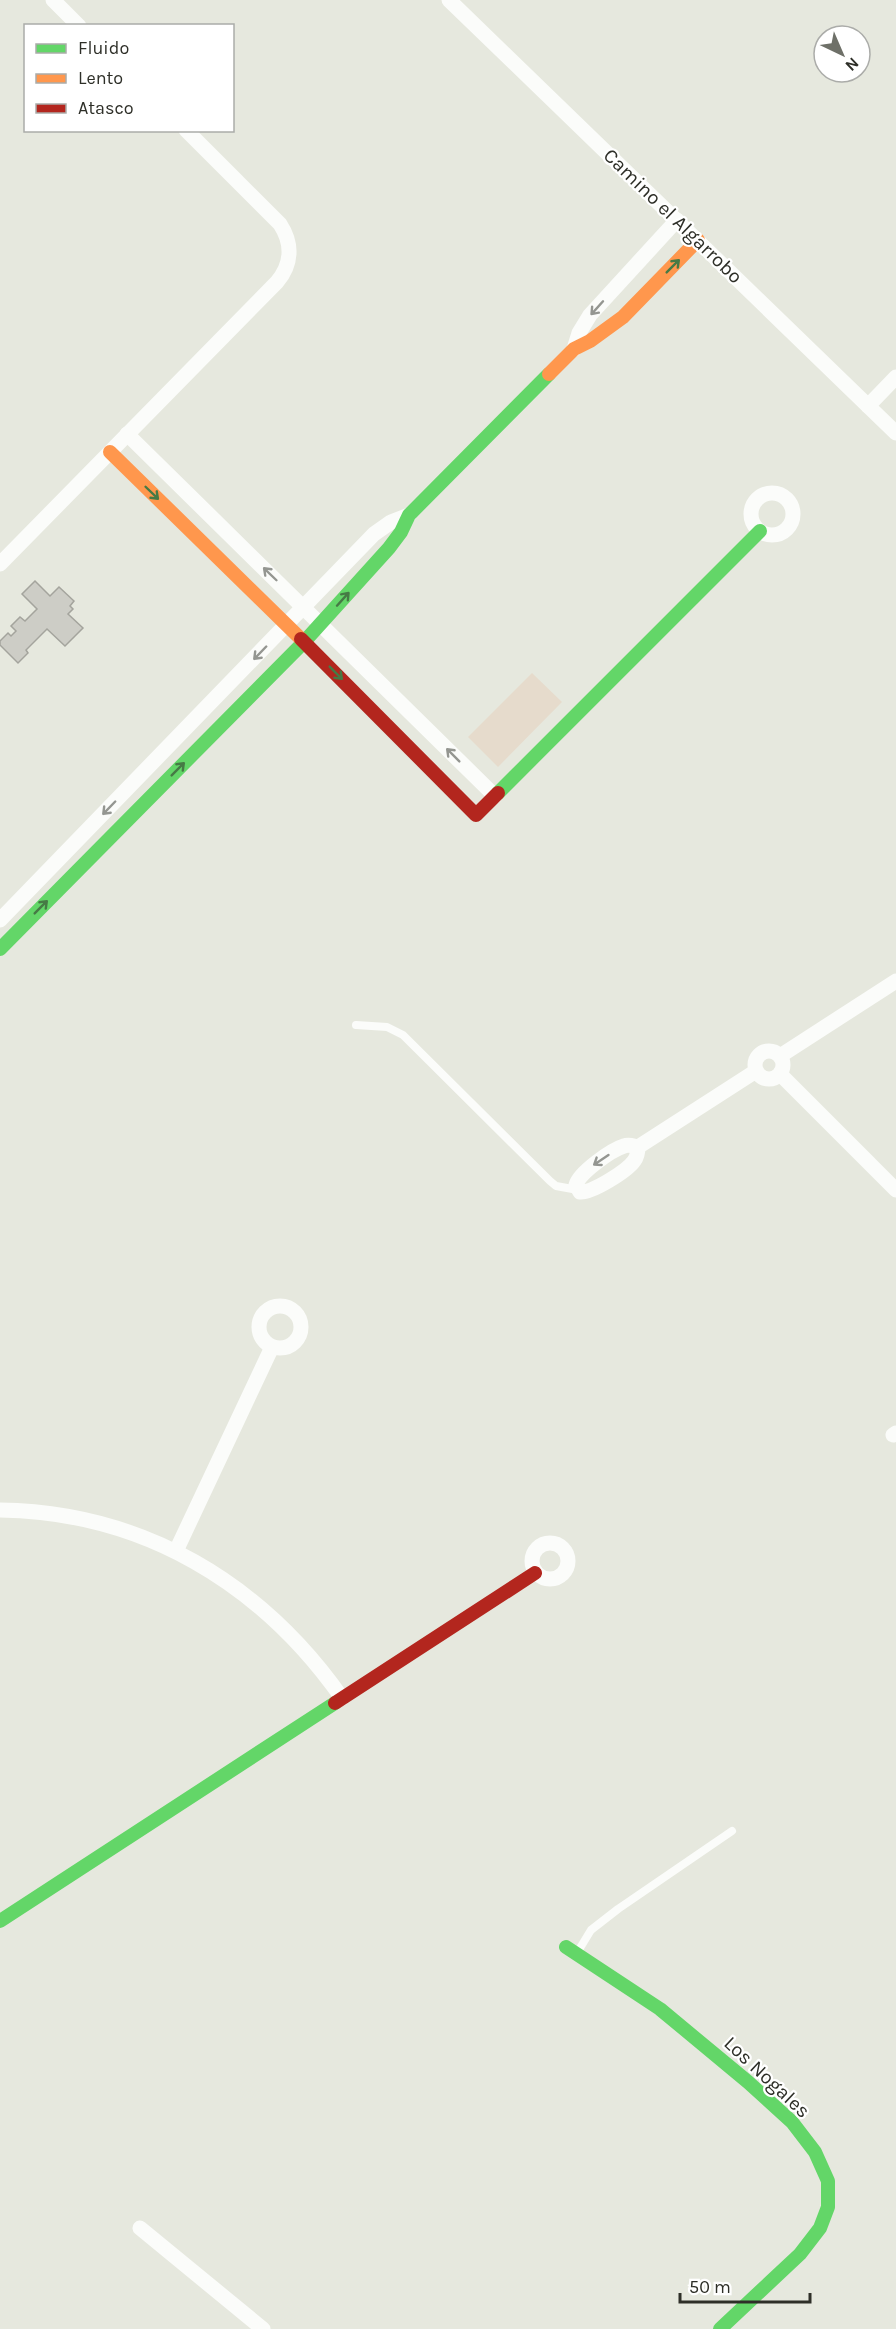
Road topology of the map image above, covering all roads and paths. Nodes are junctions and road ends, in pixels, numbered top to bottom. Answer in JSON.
{"nodes":[{"id":1,"x":53,"y":0,"type":"edge"},
{"id":2,"x":449,"y":0,"type":"edge"},
{"id":3,"x":77,"y":24,"type":"edge"},
{"id":4,"x":188,"y":132,"type":"edge"},
{"id":5,"x":677,"y":220,"type":"junction"},
{"id":6,"x":698,"y":240,"type":"junction"},
{"id":7,"x":574,"y":349,"type":"junction"},
{"id":8,"x":896,"y":377,"type":"edge"},
{"id":9,"x":868,"y":406,"type":"junction"},
{"id":10,"x":896,"y":433,"type":"edge"},
{"id":11,"x":127,"y":434,"type":"junction"},
{"id":12,"x":110,"y":452,"type":"junction"},
{"id":13,"x":409,"y":515,"type":"junction"},
{"id":14,"x":760,"y":531,"type":"dead end"},
{"id":15,"x":0,"y":564,"type":"edge"},
{"id":16,"x":303,"y":607,"type":"junction"},
{"id":17,"x":320,"y":624,"type":"junction"},
{"id":18,"x":287,"y":625,"type":"junction"},
{"id":19,"x":304,"y":642,"type":"junction"},
{"id":20,"x":495,"y":796,"type":"junction"},
{"id":21,"x":0,"y":920,"type":"edge"},
{"id":22,"x":0,"y":949,"type":"edge"},
{"id":23,"x":896,"y":981,"type":"edge"},
{"id":24,"x":356,"y":1025,"type":"dead end"},
{"id":25,"x":780,"y":1056,"type":"junction"},
{"id":26,"x":756,"y":1071,"type":"junction"},
{"id":27,"x":780,"y":1074,"type":"junction"},
{"id":28,"x":578,"y":1190,"type":"joint"},
{"id":29,"x":896,"y":1190,"type":"edge"},
{"id":30,"x":272,"y":1347,"type":"dead end"},
{"id":31,"x":0,"y":1510,"type":"edge"},
{"id":32,"x":176,"y":1551,"type":"junction"},
{"id":33,"x":535,"y":1573,"type":"dead end"},
{"id":34,"x":342,"y":1698,"type":"junction"},
{"id":35,"x":732,"y":1831,"type":"dead end"},
{"id":36,"x":0,"y":1921,"type":"edge"},
{"id":37,"x":572,"y":1950,"type":"joint"},
{"id":38,"x":140,"y":2228,"type":"dead end"},
{"id":39,"x":263,"y":2329,"type":"edge"},
{"id":40,"x":720,"y":2329,"type":"edge"}],
"edges":[{"from":1,"to":3,"type":"street"},
{"from":2,"to":5,"type":"street","name":"Camino el Algarrobo"},
{"from":4,"to":11,"type":"street"},
{"from":5,"to":6,"type":"street","name":"Camino el Algarrobo"},
{"from":5,"to":7,"type":"street","one_way":true},
{"from":7,"to":6,"type":"street","one_way":true},
{"from":6,"to":9,"type":"street","name":"Camino el Algarrobo"},
{"from":7,"to":13,"type":"street"},
{"from":8,"to":9,"type":"street"},
{"from":9,"to":10,"type":"street","name":"Camino el Algarrobo"},
{"from":11,"to":12,"type":"street"},
{"from":16,"to":11,"type":"street","one_way":true},
{"from":12,"to":15,"type":"street"},
{"from":12,"to":18,"type":"street","one_way":true},
{"from":13,"to":16,"type":"street"},
{"from":17,"to":13,"type":"street","one_way":true},
{"from":14,"to":20,"type":"street"},
{"from":16,"to":17,"type":"street"},
{"from":16,"to":18,"type":"street"},
{"from":17,"to":19,"type":"street"},
{"from":20,"to":17,"type":"street","one_way":true},
{"from":18,"to":19,"type":"street"},
{"from":18,"to":21,"type":"street","one_way":true},
{"from":19,"to":20,"type":"street","one_way":true},
{"from":22,"to":19,"type":"street","one_way":true},
{"from":23,"to":25,"type":"street"},
{"from":24,"to":28,"type":"lane"},
{"from":25,"to":26,"type":"street"},
{"from":25,"to":27,"type":"street"},
{"from":26,"to":27,"type":"street"},
{"from":26,"to":28,"type":"street"},
{"from":27,"to":29,"type":"street"},
{"from":30,"to":32,"type":"street"},
{"from":31,"to":32,"type":"street"},
{"from":32,"to":34,"type":"street"},
{"from":33,"to":34,"type":"street"},
{"from":34,"to":36,"type":"street"},
{"from":35,"to":37,"type":"lane"},
{"from":37,"to":40,"type":"street","name":"Los Nogales"},
{"from":38,"to":39,"type":"street"}]}
